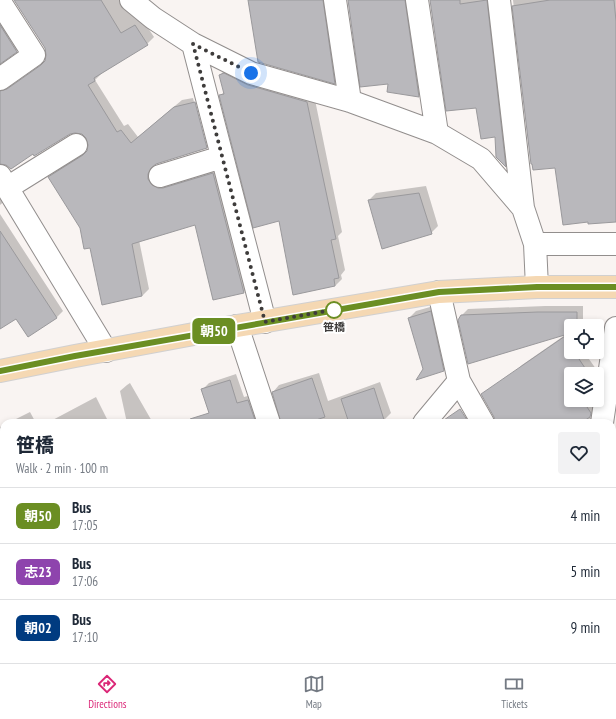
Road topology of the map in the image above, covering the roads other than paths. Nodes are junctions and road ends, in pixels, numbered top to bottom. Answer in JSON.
{"nodes":[{"id":1,"x":131,"y":0,"type":"edge"},
{"id":2,"x":335,"y":0,"type":"edge"},
{"id":3,"x":417,"y":0,"type":"edge"},
{"id":4,"x":499,"y":0,"type":"edge"},
{"id":5,"x":0,"y":2,"type":"edge"},
{"id":6,"x":193,"y":44,"type":"junction"},
{"id":7,"x":0,"y":78,"type":"edge"},
{"id":8,"x":350,"y":101,"type":"junction"},
{"id":9,"x":437,"y":134,"type":"junction"},
{"id":10,"x":76,"y":145,"type":"dead end"},
{"id":11,"x":222,"y":157,"type":"junction"},
{"id":12,"x":160,"y":176,"type":"dead end"},
{"id":13,"x":4,"y":182,"type":"edge"},
{"id":14,"x":523,"y":208,"type":"junction"},
{"id":15,"x":535,"y":244,"type":"junction"},
{"id":16,"x":616,"y":244,"type":"edge"},
{"id":17,"x":616,"y":286,"type":"edge"},
{"id":18,"x":537,"y":287,"type":"junction"},
{"id":19,"x":439,"y":292,"type":"junction"},
{"id":20,"x":265,"y":322,"type":"junction"},
{"id":21,"x":238,"y":326,"type":"junction"},
{"id":22,"x":616,"y":328,"type":"edge"},
{"id":23,"x":106,"y":351,"type":"junction"},
{"id":24,"x":0,"y":371,"type":"edge"},
{"id":25,"x":460,"y":381,"type":"junction"},
{"id":26,"x":268,"y":419,"type":"edge"},
{"id":27,"x":427,"y":419,"type":"edge"},
{"id":28,"x":481,"y":419,"type":"edge"},
{"id":29,"x":603,"y":419,"type":"edge"}],
"edges":[{"from":1,"to":6,"type":"street"},
{"from":2,"to":8,"type":"street"},
{"from":3,"to":9,"type":"street"},
{"from":4,"to":14,"type":"street"},
{"from":5,"to":7,"type":"street"},
{"from":6,"to":8,"type":"street"},
{"from":6,"to":11,"type":"street"},
{"from":8,"to":9,"type":"street"},
{"from":9,"to":14,"type":"street"},
{"from":10,"to":13,"type":"street"},
{"from":11,"to":12,"type":"street"},
{"from":11,"to":20,"type":"street"},
{"from":13,"to":23,"type":"street"},
{"from":14,"to":15,"type":"street"},
{"from":15,"to":16,"type":"street"},
{"from":15,"to":18,"type":"street"},
{"from":17,"to":18,"type":"main road"},
{"from":18,"to":19,"type":"main road"},
{"from":19,"to":20,"type":"main road"},
{"from":19,"to":25,"type":"street"},
{"from":20,"to":21,"type":"main road"},
{"from":21,"to":23,"type":"main road"},
{"from":21,"to":26,"type":"street"},
{"from":22,"to":29,"type":"street"},
{"from":23,"to":24,"type":"main road"},
{"from":25,"to":27,"type":"street"},
{"from":25,"to":28,"type":"street"}]}
